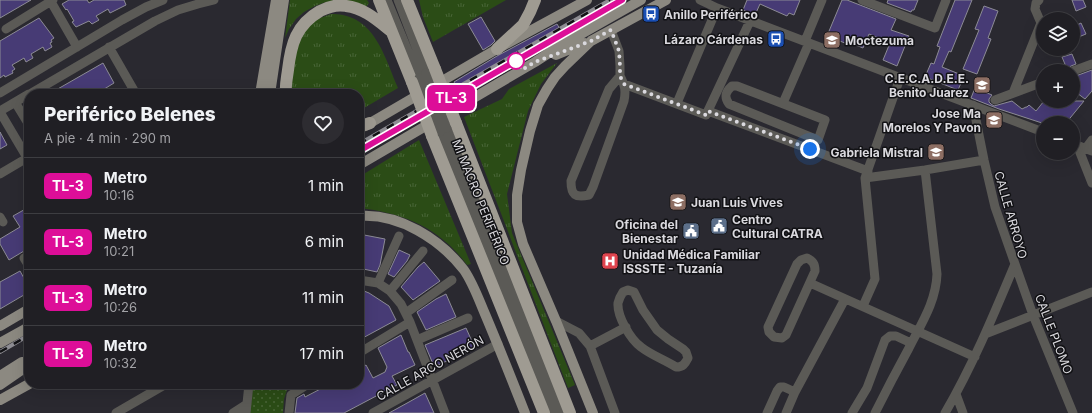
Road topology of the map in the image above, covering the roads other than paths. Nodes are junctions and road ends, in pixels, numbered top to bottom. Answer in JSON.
{"nodes":[{"id":1,"x":162,"y":0,"type":"edge"},
{"id":2,"x":214,"y":0,"type":"edge"},
{"id":3,"x":276,"y":0,"type":"edge"},
{"id":4,"x":284,"y":0,"type":"edge"},
{"id":5,"x":379,"y":0,"type":"edge"},
{"id":6,"x":387,"y":0,"type":"edge"},
{"id":7,"x":398,"y":0,"type":"edge"},
{"id":8,"x":407,"y":0,"type":"edge"},
{"id":9,"x":414,"y":0,"type":"edge"},
{"id":10,"x":535,"y":0,"type":"edge"},
{"id":11,"x":587,"y":0,"type":"edge"},
{"id":12,"x":641,"y":0,"type":"edge"},
{"id":13,"x":666,"y":0,"type":"edge"},
{"id":14,"x":700,"y":0,"type":"edge"},
{"id":15,"x":822,"y":0,"type":"edge"},
{"id":16,"x":862,"y":0,"type":"edge"},
{"id":17,"x":946,"y":0,"type":"edge"},
{"id":18,"x":1039,"y":0,"type":"edge"},
{"id":19,"x":51,"y":1,"type":"edge"},
{"id":20,"x":717,"y":8,"type":"junction"},
{"id":21,"x":415,"y":21,"type":"junction"},
{"id":22,"x":750,"y":21,"type":"junction"},
{"id":23,"x":6,"y":29,"type":"dead end"},
{"id":24,"x":611,"y":30,"type":"junction"},
{"id":25,"x":391,"y":31,"type":"junction"},
{"id":26,"x":591,"y":41,"type":"junction"},
{"id":27,"x":807,"y":42,"type":"junction"},
{"id":28,"x":77,"y":47,"type":"junction"},
{"id":29,"x":109,"y":48,"type":"junction"},
{"id":30,"x":497,"y":49,"type":"junction"},
{"id":31,"x":535,"y":62,"type":"junction"},
{"id":32,"x":1092,"y":64,"type":"edge"},
{"id":33,"x":1080,"y":68,"type":"edge"},
{"id":34,"x":423,"y":75,"type":"junction"},
{"id":35,"x":900,"y":78,"type":"junction"},
{"id":36,"x":622,"y":80,"type":"junction"},
{"id":37,"x":1036,"y":85,"type":"edge"},
{"id":38,"x":39,"y":89,"type":"edge"},
{"id":39,"x":133,"y":89,"type":"edge"},
{"id":40,"x":261,"y":89,"type":"edge"},
{"id":41,"x":271,"y":89,"type":"edge"},
{"id":42,"x":286,"y":89,"type":"edge"},
{"id":43,"x":0,"y":93,"type":"edge"},
{"id":44,"x":1014,"y":93,"type":"junction"},
{"id":45,"x":24,"y":97,"type":"edge"},
{"id":46,"x":994,"y":100,"type":"dead end"},
{"id":47,"x":15,"y":102,"type":"junction"},
{"id":48,"x":677,"y":103,"type":"junction"},
{"id":49,"x":783,"y":103,"type":"junction"},
{"id":50,"x":973,"y":106,"type":"junction"},
{"id":51,"x":0,"y":112,"type":"edge"},
{"id":52,"x":707,"y":113,"type":"junction"},
{"id":53,"x":24,"y":117,"type":"edge"},
{"id":54,"x":364,"y":126,"type":"edge"},
{"id":55,"x":1036,"y":129,"type":"edge"},
{"id":56,"x":444,"y":130,"type":"junction"},
{"id":57,"x":1092,"y":140,"type":"edge"},
{"id":58,"x":1082,"y":147,"type":"edge"},
{"id":59,"x":24,"y":153,"type":"edge"},
{"id":60,"x":984,"y":160,"type":"junction"},
{"id":61,"x":24,"y":162,"type":"edge"},
{"id":62,"x":364,"y":162,"type":"edge"},
{"id":63,"x":925,"y":170,"type":"junction"},
{"id":64,"x":0,"y":174,"type":"edge"},
{"id":65,"x":866,"y":174,"type":"junction"},
{"id":66,"x":1092,"y":183,"type":"edge"},
{"id":67,"x":364,"y":216,"type":"edge"},
{"id":68,"x":399,"y":236,"type":"dead end"},
{"id":69,"x":423,"y":251,"type":"dead end"},
{"id":70,"x":1015,"y":264,"type":"junction"},
{"id":71,"x":452,"y":280,"type":"dead end"},
{"id":72,"x":364,"y":281,"type":"edge"},
{"id":73,"x":378,"y":283,"type":"junction"},
{"id":74,"x":810,"y":283,"type":"junction"},
{"id":75,"x":390,"y":291,"type":"junction"},
{"id":76,"x":1092,"y":292,"type":"edge"},
{"id":77,"x":845,"y":298,"type":"junction"},
{"id":78,"x":863,"y":306,"type":"junction"},
{"id":79,"x":24,"y":312,"type":"edge"},
{"id":80,"x":406,"y":313,"type":"junction"},
{"id":81,"x":24,"y":315,"type":"edge"},
{"id":82,"x":1033,"y":315,"type":"junction"},
{"id":83,"x":12,"y":318,"type":"junction"},
{"id":84,"x":468,"y":318,"type":"dead end"},
{"id":85,"x":556,"y":321,"type":"junction"},
{"id":86,"x":410,"y":322,"type":"junction"},
{"id":87,"x":0,"y":326,"type":"edge"},
{"id":88,"x":626,"y":327,"type":"junction"},
{"id":89,"x":24,"y":329,"type":"edge"},
{"id":90,"x":918,"y":331,"type":"junction"},
{"id":91,"x":985,"y":334,"type":"junction"},
{"id":92,"x":417,"y":340,"type":"junction"},
{"id":93,"x":0,"y":343,"type":"edge"},
{"id":94,"x":911,"y":343,"type":"junction"},
{"id":95,"x":498,"y":344,"type":"junction"},
{"id":96,"x":590,"y":346,"type":"junction"},
{"id":97,"x":364,"y":350,"type":"edge"},
{"id":98,"x":975,"y":357,"type":"junction"},
{"id":99,"x":24,"y":361,"type":"edge"},
{"id":100,"x":24,"y":368,"type":"edge"},
{"id":101,"x":0,"y":376,"type":"edge"},
{"id":102,"x":432,"y":381,"type":"junction"},
{"id":103,"x":0,"y":385,"type":"edge"},
{"id":104,"x":24,"y":387,"type":"edge"},
{"id":105,"x":157,"y":389,"type":"edge"},
{"id":106,"x":249,"y":389,"type":"edge"},
{"id":107,"x":300,"y":389,"type":"edge"},
{"id":108,"x":795,"y":392,"type":"junction"},
{"id":109,"x":956,"y":394,"type":"junction"},
{"id":110,"x":0,"y":400,"type":"edge"},
{"id":111,"x":247,"y":408,"type":"edge"},
{"id":112,"x":116,"y":413,"type":"edge"},
{"id":113,"x":232,"y":413,"type":"edge"},
{"id":114,"x":289,"y":413,"type":"edge"},
{"id":115,"x":373,"y":413,"type":"edge"},
{"id":116,"x":445,"y":413,"type":"edge"},
{"id":117,"x":525,"y":413,"type":"edge"},
{"id":118,"x":543,"y":413,"type":"edge"},
{"id":119,"x":553,"y":413,"type":"edge"},
{"id":120,"x":562,"y":413,"type":"edge"},
{"id":121,"x":570,"y":413,"type":"edge"},
{"id":122,"x":593,"y":413,"type":"edge"},
{"id":123,"x":615,"y":413,"type":"edge"},
{"id":124,"x":767,"y":413,"type":"edge"},
{"id":125,"x":786,"y":413,"type":"edge"},
{"id":126,"x":852,"y":413,"type":"edge"},
{"id":127,"x":875,"y":413,"type":"edge"},
{"id":128,"x":945,"y":413,"type":"edge"},
{"id":129,"x":963,"y":413,"type":"edge"},
{"id":130,"x":1073,"y":413,"type":"edge"}],
"edges":[{"from":1,"to":28,"type":"street"},
{"from":2,"to":29,"type":"street"},
{"from":3,"to":40,"type":"main road"},
{"from":4,"to":41,"type":"main road"},
{"from":5,"to":25,"type":"highway"},
{"from":6,"to":34,"type":"street"},
{"from":7,"to":34,"type":"street"},
{"from":8,"to":21,"type":"highway"},
{"from":9,"to":21,"type":"highway"},
{"from":10,"to":30,"type":"highway"},
{"from":11,"to":30,"type":"main road"},
{"from":12,"to":31,"type":"main road"},
{"from":13,"to":24,"type":"main road"},
{"from":14,"to":20,"type":"street"},
{"from":15,"to":27,"type":"street"},
{"from":16,"to":17,"type":"street"},
{"from":18,"to":44,"type":"street"},
{"from":19,"to":23,"type":"street"},
{"from":19,"to":28,"type":"street"},
{"from":20,"to":22,"type":"street"},
{"from":20,"to":48,"type":"street"},
{"from":21,"to":34,"type":"highway"},
{"from":22,"to":27,"type":"street"},
{"from":22,"to":52,"type":"street"},
{"from":24,"to":26,"type":"main road"},
{"from":24,"to":36,"type":"street"},
{"from":25,"to":34,"type":"highway"},
{"from":25,"to":42,"type":"highway"},
{"from":26,"to":31,"type":"main road"},
{"from":26,"to":85,"type":"main road"},
{"from":27,"to":35,"type":"street"},
{"from":27,"to":49,"type":"street"},
{"from":28,"to":43,"type":"street"},
{"from":29,"to":38,"type":"street"},
{"from":29,"to":39,"type":"street"},
{"from":30,"to":54,"type":"main road"},
{"from":31,"to":62,"type":"main road"},
{"from":32,"to":33,"type":"street"},
{"from":34,"to":56,"type":"highway","bridge":true},
{"from":34,"to":56,"type":"highway","bridge":true},
{"from":35,"to":50,"type":"street"},
{"from":35,"to":65,"type":"street"},
{"from":36,"to":36,"type":"street"},
{"from":36,"to":48,"type":"street"},
{"from":37,"to":44,"type":"street"},
{"from":44,"to":46,"type":"street"},
{"from":45,"to":47,"type":"street"},
{"from":47,"to":51,"type":"street"},
{"from":47,"to":53,"type":"street"},
{"from":48,"to":52,"type":"street"},
{"from":49,"to":49,"type":"street"},
{"from":50,"to":55,"type":"street"},
{"from":50,"to":60,"type":"street","name":"CALLE ARROYO"},
{"from":51,"to":59,"type":"street"},
{"from":52,"to":65,"type":"street"},
{"from":56,"to":118,"type":"highway"},
{"from":56,"to":119,"type":"street","name":"MI MACRO PERIFÉRICO"},
{"from":56,"to":120,"type":"street","name":"MI MACRO PERIFÉRICO"},
{"from":56,"to":121,"type":"highway"},
{"from":57,"to":58,"type":"street"},
{"from":58,"to":66,"type":"street"},
{"from":60,"to":63,"type":"street"},
{"from":60,"to":70,"type":"street","name":"CALLE ARROYO"},
{"from":61,"to":64,"type":"street"},
{"from":63,"to":65,"type":"street"},
{"from":63,"to":90,"type":"street"},
{"from":65,"to":78,"type":"street"},
{"from":67,"to":95,"type":"main road"},
{"from":68,"to":73,"type":"street"},
{"from":69,"to":75,"type":"street"},
{"from":70,"to":82,"type":"street","name":"CALLE PLOMO"},
{"from":70,"to":91,"type":"street","name":"CALLE ARROYO"},
{"from":71,"to":80,"type":"street"},
{"from":72,"to":73,"type":"street"},
{"from":73,"to":75,"type":"street"},
{"from":74,"to":74,"type":"street"},
{"from":74,"to":77,"type":"street"},
{"from":75,"to":80,"type":"street"},
{"from":76,"to":82,"type":"street"},
{"from":77,"to":78,"type":"street"},
{"from":77,"to":108,"type":"street"},
{"from":78,"to":90,"type":"street"},
{"from":79,"to":83,"type":"main road"},
{"from":80,"to":86,"type":"street"},
{"from":81,"to":83,"type":"main road"},
{"from":82,"to":91,"type":"street"},
{"from":82,"to":130,"type":"street","name":"CALLE PLOMO"},
{"from":83,"to":87,"type":"main road"},
{"from":84,"to":92,"type":"street"},
{"from":85,"to":96,"type":"street"},
{"from":85,"to":122,"type":"main road"},
{"from":86,"to":92,"type":"street"},
{"from":86,"to":97,"type":"street"},
{"from":88,"to":88,"type":"street"},
{"from":88,"to":96,"type":"street"},
{"from":89,"to":93,"type":"main road"},
{"from":90,"to":94,"type":"street"},
{"from":90,"to":98,"type":"street"},
{"from":91,"to":98,"type":"street","name":"CALLE ARROYO"},
{"from":92,"to":102,"type":"street"},
{"from":94,"to":126,"type":"street"},
{"from":94,"to":127,"type":"street"},
{"from":95,"to":102,"type":"street","name":"CALLE ARCO NERÓN"},
{"from":95,"to":117,"type":"main road"},
{"from":96,"to":123,"type":"street"},
{"from":98,"to":109,"type":"street","name":"CALLE ARROYO"},
{"from":99,"to":101,"type":"main road"},
{"from":100,"to":103,"type":"main road"},
{"from":102,"to":115,"type":"street","name":"CALLE ARCO NERÓN"},
{"from":102,"to":116,"type":"street"},
{"from":104,"to":110,"type":"main road"},
{"from":105,"to":112,"type":"street"},
{"from":106,"to":111,"type":"street"},
{"from":107,"to":114,"type":"street"},
{"from":108,"to":124,"type":"street"},
{"from":108,"to":125,"type":"street"},
{"from":109,"to":128,"type":"street","name":"CALLE ARROYO"},
{"from":109,"to":129,"type":"street"},
{"from":111,"to":113,"type":"street"}]}
